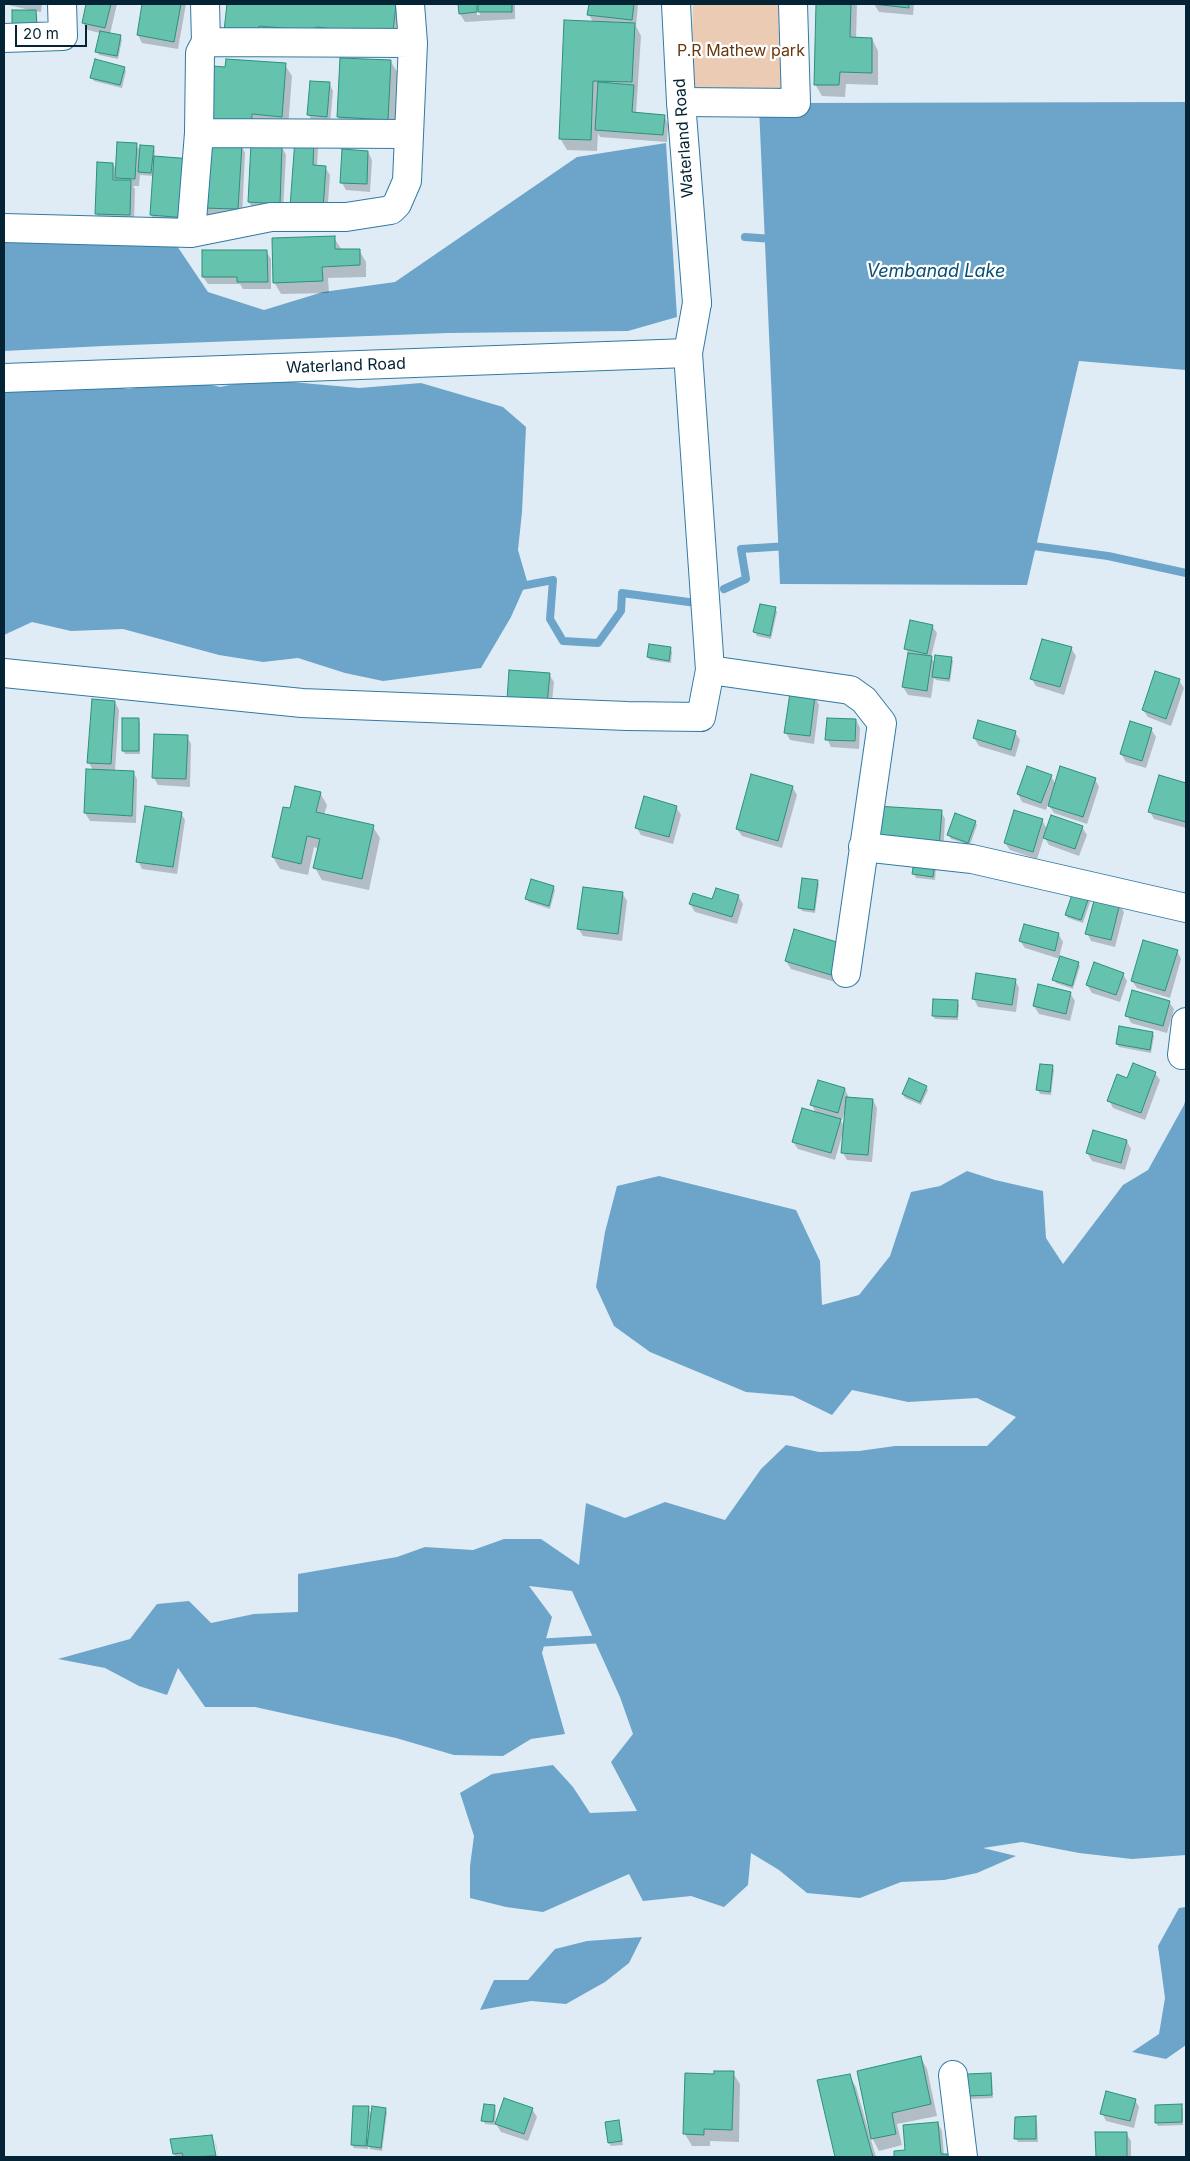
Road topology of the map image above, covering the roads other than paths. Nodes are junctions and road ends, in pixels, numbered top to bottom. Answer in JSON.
{"nodes":[{"id":1,"x":62,"y":4,"type":"edge"},
{"id":2,"x":205,"y":4,"type":"edge"},
{"id":3,"x":410,"y":4,"type":"edge"},
{"id":4,"x":676,"y":4,"type":"edge"},
{"id":5,"x":793,"y":4,"type":"edge"},
{"id":6,"x":4,"y":38,"type":"edge"},
{"id":7,"x":206,"y":42,"type":"junction"},
{"id":8,"x":413,"y":43,"type":"junction"},
{"id":9,"x":680,"y":102,"type":"junction"},
{"id":10,"x":198,"y":134,"type":"junction"},
{"id":11,"x":409,"y":134,"type":"junction"},
{"id":12,"x":4,"y":228,"type":"edge"},
{"id":13,"x":191,"y":233,"type":"junction"},
{"id":14,"x":688,"y":353,"type":"junction"},
{"id":15,"x":4,"y":378,"type":"edge"},
{"id":16,"x":710,"y":670,"type":"junction"},
{"id":17,"x":4,"y":673,"type":"edge"},
{"id":18,"x":863,"y":847,"type":"junction"},
{"id":19,"x":1186,"y":908,"type":"edge"},
{"id":20,"x":846,"y":973,"type":"dead end"},
{"id":21,"x":1186,"y":1022,"type":"edge"},
{"id":22,"x":1182,"y":1055,"type":"dead end"},
{"id":23,"x":953,"y":2075,"type":"dead end"},
{"id":24,"x":963,"y":2157,"type":"edge"}],
"edges":[{"from":1,"to":6,"type":"street"},
{"from":2,"to":7,"type":"street"},
{"from":3,"to":8,"type":"street"},
{"from":4,"to":9,"type":"street","name":"Waterland Road"},
{"from":5,"to":9,"type":"street"},
{"from":7,"to":8,"type":"street"},
{"from":7,"to":10,"type":"street"},
{"from":8,"to":11,"type":"street"},
{"from":9,"to":14,"type":"street","name":"Waterland Road"},
{"from":10,"to":11,"type":"street"},
{"from":10,"to":13,"type":"street"},
{"from":11,"to":13,"type":"street"},
{"from":12,"to":13,"type":"street"},
{"from":14,"to":15,"type":"street","name":"Waterland Road"},
{"from":14,"to":16,"type":"street","name":"Waterland Road"},
{"from":16,"to":17,"type":"street","name":"Waterland Road"},
{"from":16,"to":18,"type":"street"},
{"from":18,"to":19,"type":"street"},
{"from":18,"to":20,"type":"street"},
{"from":21,"to":22,"type":"street"},
{"from":23,"to":24,"type":"street"}]}
